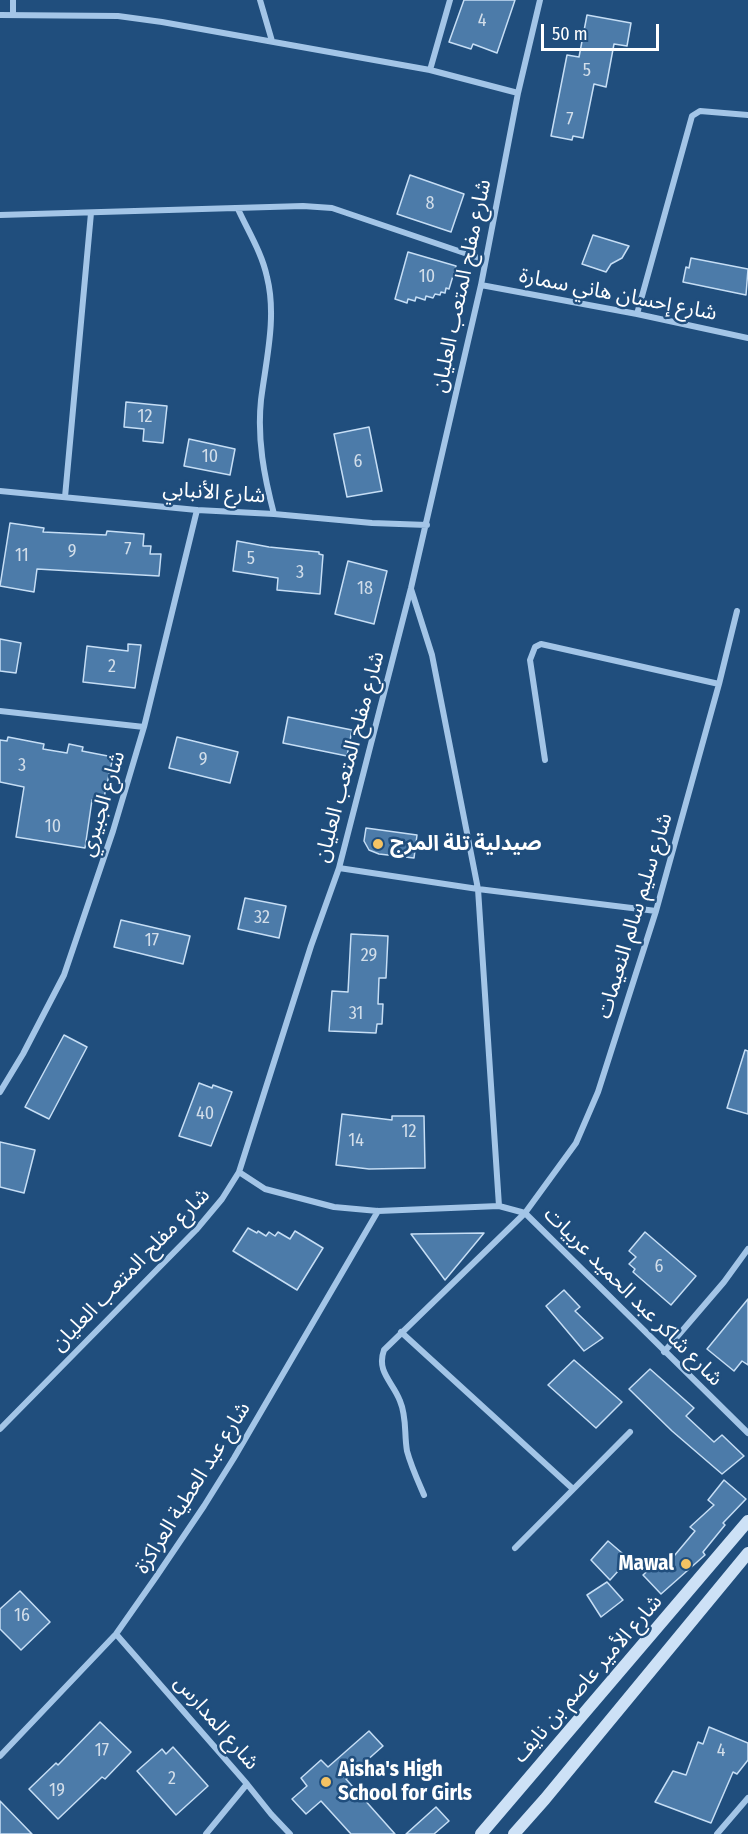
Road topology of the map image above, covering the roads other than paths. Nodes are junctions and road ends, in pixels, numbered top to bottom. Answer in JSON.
{"nodes":[{"id":1,"x":13,"y":0,"type":"edge"},
{"id":2,"x":260,"y":0,"type":"edge"},
{"id":3,"x":450,"y":0,"type":"edge"},
{"id":4,"x":540,"y":0,"type":"edge"},
{"id":5,"x":0,"y":15,"type":"edge"},
{"id":6,"x":13,"y":15,"type":"junction"},
{"id":7,"x":272,"y":41,"type":"junction"},
{"id":8,"x":430,"y":70,"type":"junction"},
{"id":9,"x":518,"y":93,"type":"junction"},
{"id":10,"x":748,"y":115,"type":"edge"},
{"id":11,"x":238,"y":209,"type":"junction"},
{"id":12,"x":92,"y":213,"type":"junction"},
{"id":13,"x":0,"y":215,"type":"edge"},
{"id":14,"x":485,"y":261,"type":"junction"},
{"id":15,"x":481,"y":285,"type":"junction"},
{"id":16,"x":637,"y":314,"type":"junction"},
{"id":17,"x":748,"y":338,"type":"edge"},
{"id":18,"x":0,"y":491,"type":"edge"},
{"id":19,"x":65,"y":497,"type":"junction"},
{"id":20,"x":197,"y":510,"type":"junction"},
{"id":21,"x":274,"y":514,"type":"junction"},
{"id":22,"x":427,"y":525,"type":"junction"},
{"id":23,"x":411,"y":588,"type":"junction"},
{"id":24,"x":737,"y":611,"type":"dead end"},
{"id":25,"x":719,"y":684,"type":"junction"},
{"id":26,"x":0,"y":711,"type":"edge"},
{"id":27,"x":144,"y":727,"type":"junction"},
{"id":28,"x":545,"y":759,"type":"dead end"},
{"id":29,"x":339,"y":868,"type":"junction"},
{"id":30,"x":478,"y":889,"type":"junction"},
{"id":31,"x":656,"y":911,"type":"junction"},
{"id":32,"x":0,"y":1092,"type":"edge"},
{"id":33,"x":239,"y":1173,"type":"junction"},
{"id":34,"x":499,"y":1206,"type":"junction"},
{"id":35,"x":378,"y":1211,"type":"junction"},
{"id":36,"x":525,"y":1213,"type":"junction"},
{"id":37,"x":748,"y":1249,"type":"edge"},
{"id":38,"x":401,"y":1332,"type":"junction"},
{"id":39,"x":664,"y":1352,"type":"junction"},
{"id":40,"x":0,"y":1429,"type":"edge"},
{"id":41,"x":630,"y":1432,"type":"dead end"},
{"id":42,"x":748,"y":1433,"type":"edge"},
{"id":43,"x":573,"y":1489,"type":"junction"},
{"id":44,"x":424,"y":1495,"type":"dead end"},
{"id":45,"x":748,"y":1521,"type":"edge"},
{"id":46,"x":515,"y":1548,"type":"dead end"},
{"id":47,"x":748,"y":1553,"type":"edge"},
{"id":48,"x":116,"y":1634,"type":"junction"},
{"id":49,"x":0,"y":1756,"type":"edge"},
{"id":50,"x":247,"y":1784,"type":"junction"},
{"id":51,"x":748,"y":1798,"type":"edge"},
{"id":52,"x":206,"y":1834,"type":"edge"},
{"id":53,"x":290,"y":1834,"type":"edge"},
{"id":54,"x":481,"y":1834,"type":"edge"},
{"id":55,"x":514,"y":1834,"type":"edge"},
{"id":56,"x":717,"y":1834,"type":"edge"}],
"edges":[{"from":1,"to":6,"type":"street"},
{"from":2,"to":7,"type":"street"},
{"from":3,"to":8,"type":"street"},
{"from":4,"to":9,"type":"street","name":"شارع مفلح المتعب العليان"},
{"from":5,"to":6,"type":"street"},
{"from":6,"to":7,"type":"street"},
{"from":7,"to":8,"type":"street"},
{"from":8,"to":9,"type":"street"},
{"from":9,"to":14,"type":"street","name":"شارع مفلح المتعب العليان"},
{"from":10,"to":16,"type":"street"},
{"from":11,"to":12,"type":"street"},
{"from":11,"to":14,"type":"street"},
{"from":11,"to":21,"type":"street"},
{"from":12,"to":13,"type":"street"},
{"from":12,"to":19,"type":"street"},
{"from":14,"to":15,"type":"street","name":"شارع مفلح المتعب العليان"},
{"from":15,"to":16,"type":"street","name":"شارع إحسان هاني سمارة"},
{"from":15,"to":22,"type":"street","name":"شارع مفلح المتعب العليان"},
{"from":16,"to":17,"type":"street","name":"شارع إحسان هاني سمارة"},
{"from":18,"to":19,"type":"street","name":"شارع الأنبابي"},
{"from":19,"to":20,"type":"street","name":"شارع الأنبابي"},
{"from":20,"to":21,"type":"street","name":"شارع الأنبابي"},
{"from":20,"to":27,"type":"street","name":"شارع الجبيري"},
{"from":21,"to":22,"type":"street","name":"شارع الأنبابي"},
{"from":22,"to":23,"type":"street","name":"شارع مفلح المتعب العليان"},
{"from":23,"to":29,"type":"street","name":"شارع مفلح المتعب العليان"},
{"from":23,"to":30,"type":"street"},
{"from":24,"to":25,"type":"street","name":"شارع سليم سالم النعيمات"},
{"from":25,"to":28,"type":"street"},
{"from":25,"to":31,"type":"street","name":"شارع سليم سالم النعيمات"},
{"from":26,"to":27,"type":"street"},
{"from":27,"to":32,"type":"street","name":"شارع الجبيري"},
{"from":29,"to":30,"type":"street"},
{"from":29,"to":33,"type":"street","name":"شارع مفلح المتعب العليان"},
{"from":30,"to":31,"type":"street"},
{"from":30,"to":34,"type":"street"},
{"from":31,"to":36,"type":"street","name":"شارع سليم سالم النعيمات"},
{"from":33,"to":35,"type":"street","name":"شارع شاكر عبد الحميد عربيات"},
{"from":33,"to":40,"type":"street","name":"شارع مفلح المتعب العليان"},
{"from":34,"to":35,"type":"street","name":"شارع شاكر عبد الحميد عربيات"},
{"from":34,"to":36,"type":"street","name":"شارع شاكر عبد الحميد عربيات"},
{"from":35,"to":48,"type":"street","name":"شارع عبد العطية العراكزة"},
{"from":36,"to":38,"type":"street","name":"شارع سليم سالم النعيمات"},
{"from":36,"to":39,"type":"street","name":"شارع شاكر عبد الحميد عربيات"},
{"from":37,"to":39,"type":"street"},
{"from":38,"to":43,"type":"street"},
{"from":38,"to":44,"type":"street","name":"شارع سليم سالم النعيمات"},
{"from":39,"to":42,"type":"street","name":"شارع شاكر عبد الحميد عربيات"},
{"from":41,"to":43,"type":"street"},
{"from":43,"to":46,"type":"street"},
{"from":45,"to":54,"type":"main road","name":"شارع الأمير عاصم بن نايف"},
{"from":47,"to":55,"type":"main road","name":"شارع الأمير عاصم بن نايف"},
{"from":48,"to":49,"type":"street","name":"شارع عبد العطية العراكزة"},
{"from":48,"to":50,"type":"street","name":"شارع المدارس"},
{"from":50,"to":52,"type":"street"},
{"from":50,"to":53,"type":"street","name":"شارع المدارس"},
{"from":51,"to":56,"type":"street"}]}
